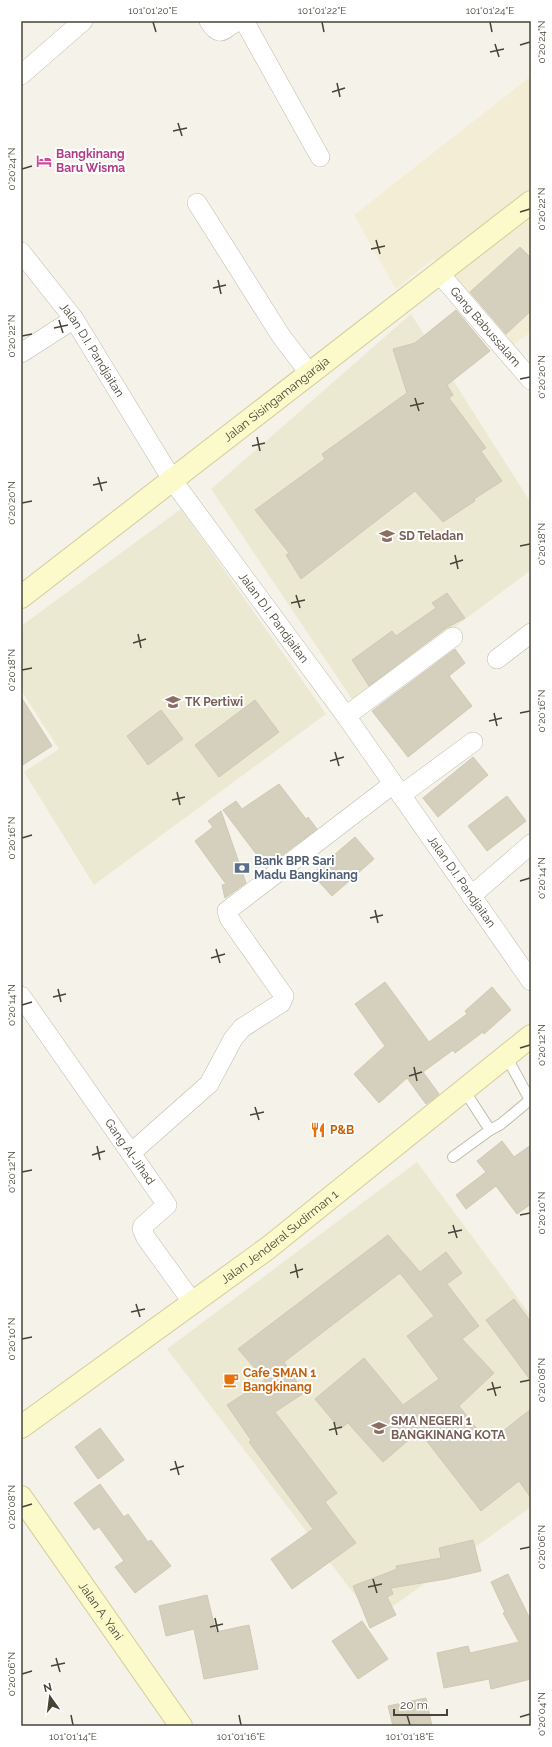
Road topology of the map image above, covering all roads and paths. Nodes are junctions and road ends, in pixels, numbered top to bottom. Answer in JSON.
{"nodes":[{"id":1,"x":83,"y":21,"type":"edge"},
{"id":2,"x":209,"y":21,"type":"edge"},
{"id":3,"x":21,"y":75,"type":"edge"},
{"id":4,"x":320,"y":157,"type":"dead end"},
{"id":5,"x":531,"y":202,"type":"edge"},
{"id":6,"x":197,"y":204,"type":"dead end"},
{"id":7,"x":21,"y":252,"type":"edge"},
{"id":8,"x":439,"y":273,"type":"junction"},
{"id":9,"x":74,"y":319,"type":"junction"},
{"id":10,"x":21,"y":353,"type":"edge"},
{"id":11,"x":310,"y":374,"type":"junction"},
{"id":12,"x":531,"y":380,"type":"edge"},
{"id":13,"x":173,"y":481,"type":"junction"},
{"id":14,"x":21,"y":597,"type":"edge"},
{"id":15,"x":531,"y":633,"type":"edge"},
{"id":16,"x":453,"y":637,"type":"dead end"},
{"id":17,"x":497,"y":659,"type":"dead end"},
{"id":18,"x":346,"y":716,"type":"junction"},
{"id":19,"x":472,"y":742,"type":"dead end"},
{"id":20,"x":397,"y":790,"type":"junction"},
{"id":21,"x":531,"y":844,"type":"edge"},
{"id":22,"x":471,"y":896,"type":"junction"},
{"id":23,"x":531,"y":981,"type":"edge"},
{"id":24,"x":21,"y":996,"type":"edge"},
{"id":25,"x":531,"y":1036,"type":"edge"},
{"id":26,"x":506,"y":1056,"type":"junction"},
{"id":27,"x":464,"y":1090,"type":"junction"},
{"id":28,"x":530,"y":1100,"type":"edge"},
{"id":29,"x":490,"y":1130,"type":"junction"},
{"id":30,"x":131,"y":1153,"type":"junction"},
{"id":31,"x":453,"y":1157,"type":"dead end"},
{"id":32,"x":193,"y":1303,"type":"junction"},
{"id":33,"x":21,"y":1427,"type":"edge"},
{"id":34,"x":21,"y":1497,"type":"edge"},
{"id":35,"x":181,"y":1726,"type":"edge"}],
"edges":[{"from":1,"to":3,"type":"street"},
{"from":2,"to":4,"type":"street"},
{"from":5,"to":8,"type":"street","name":"Jalan Sisingamangaraja"},
{"from":6,"to":11,"type":"street"},
{"from":7,"to":9,"type":"street","name":"Jalan D.I. Pandjaitan"},
{"from":8,"to":11,"type":"street","name":"Jalan Sisingamangaraja"},
{"from":8,"to":12,"type":"street","name":"Gang Babussalam"},
{"from":9,"to":10,"type":"street"},
{"from":9,"to":13,"type":"street","name":"Jalan D.I. Pandjaitan"},
{"from":11,"to":13,"type":"street","name":"Jalan Sisingamangaraja"},
{"from":13,"to":14,"type":"street","name":"Jalan Sisingamangaraja"},
{"from":13,"to":18,"type":"street","name":"Jalan D.I. Pandjaitan"},
{"from":15,"to":17,"type":"street"},
{"from":16,"to":18,"type":"street"},
{"from":18,"to":20,"type":"street","name":"Jalan D.I. Pandjaitan"},
{"from":19,"to":20,"type":"street"},
{"from":20,"to":22,"type":"street","name":"Jalan D.I. Pandjaitan"},
{"from":20,"to":30,"type":"street"},
{"from":21,"to":22,"type":"street"},
{"from":22,"to":23,"type":"street","name":"Jalan D.I. Pandjaitan"},
{"from":24,"to":30,"type":"street","name":"Gang Al-Jihad"},
{"from":25,"to":26,"type":"street","name":"Jalan Jenderal Sudirman 1"},
{"from":26,"to":27,"type":"street","name":"Jalan Jenderal Sudirman 1"},
{"from":26,"to":28,"type":"lane"},
{"from":27,"to":29,"type":"lane"},
{"from":27,"to":32,"type":"street","name":"Jalan Jenderal Sudirman 1"},
{"from":28,"to":29,"type":"lane"},
{"from":29,"to":31,"type":"lane"},
{"from":30,"to":32,"type":"street","name":"Gang Al-Jihad"},
{"from":32,"to":33,"type":"street","name":"Jalan Jenderal Sudirman 1"},
{"from":34,"to":35,"type":"street","name":"Jalan A. Yani"}]}
